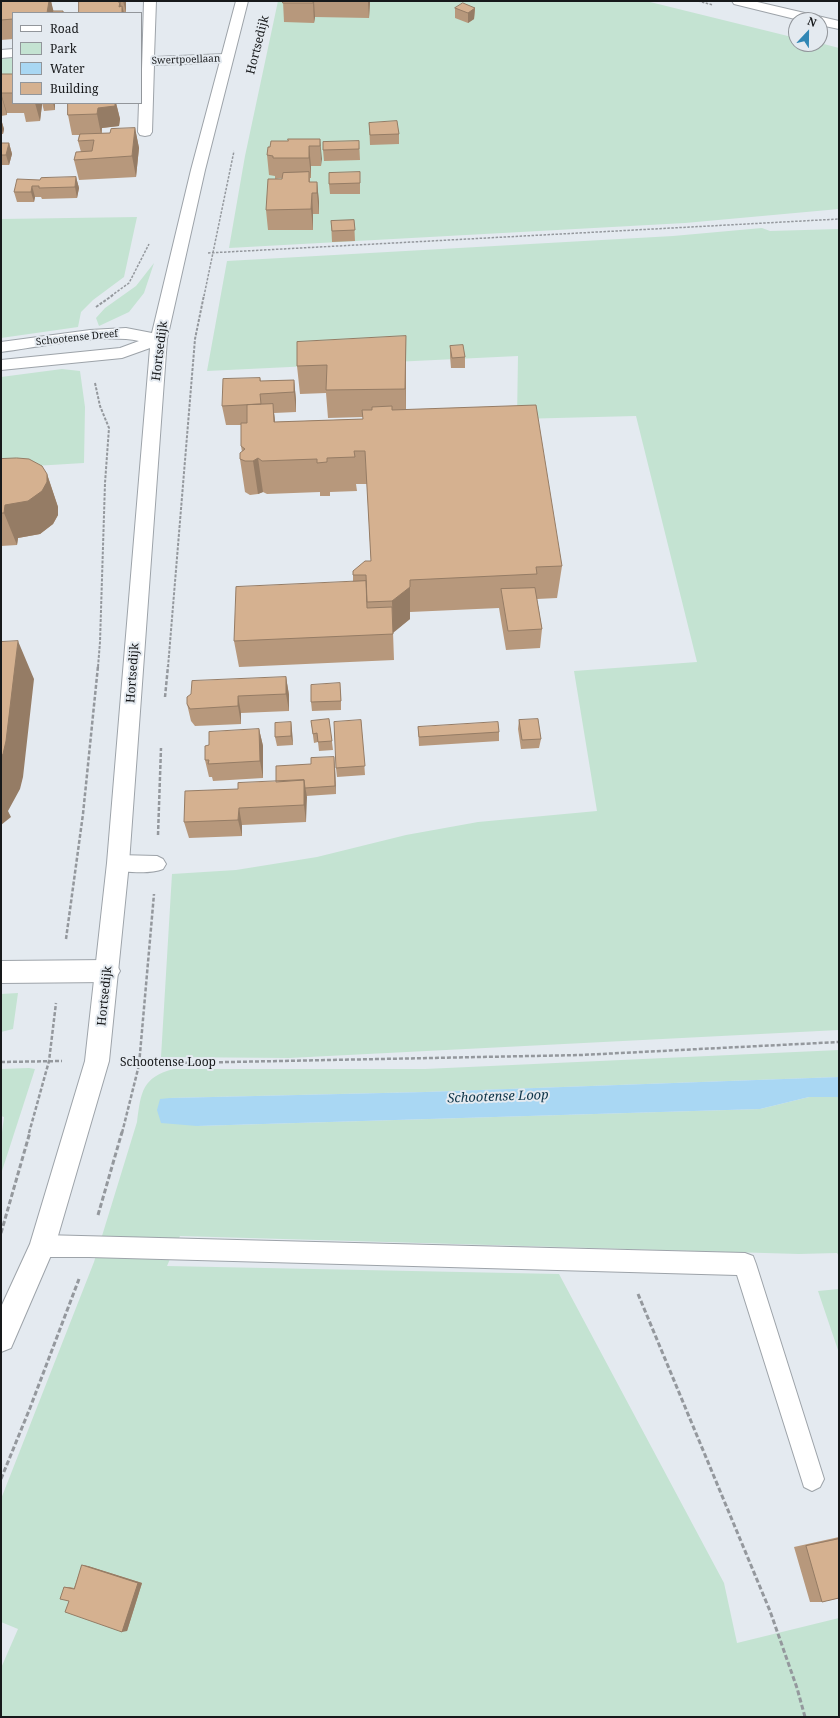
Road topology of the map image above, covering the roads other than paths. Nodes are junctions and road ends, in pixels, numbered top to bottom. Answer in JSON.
{"nodes":[{"id":1,"x":150,"y":1,"type":"edge"},
{"id":2,"x":242,"y":1,"type":"edge"},
{"id":3,"x":738,"y":1,"type":"edge"},
{"id":4,"x":788,"y":13,"type":"edge"},
{"id":5,"x":828,"y":23,"type":"edge"},
{"id":6,"x":839,"y":26,"type":"edge"},
{"id":7,"x":144,"y":47,"type":"edge"},
{"id":8,"x":12,"y":53,"type":"edge"},
{"id":9,"x":1,"y":54,"type":"edge"},
{"id":10,"x":226,"y":58,"type":"junction"},
{"id":11,"x":145,"y":69,"type":"edge"},
{"id":12,"x":145,"y":132,"type":"dead end"},
{"id":13,"x":159,"y":339,"type":"junction"},
{"id":14,"x":1,"y":347,"type":"edge"},
{"id":15,"x":1,"y":366,"type":"edge"},
{"id":16,"x":118,"y":863,"type":"junction"},
{"id":17,"x":157,"y":864,"type":"road end"},
{"id":18,"x":108,"y":971,"type":"junction"},
{"id":19,"x":1,"y":972,"type":"edge"},
{"id":20,"x":42,"y":1246,"type":"junction"},
{"id":21,"x":1,"y":1338,"type":"edge"},
{"id":22,"x":812,"y":1479,"type":"dead end"}],
"edges":[{"from":1,"to":7,"type":"street"},
{"from":2,"to":10,"type":"street","name":"Hortsedijk"},
{"from":3,"to":4,"type":"street"},
{"from":5,"to":6,"type":"street"},
{"from":7,"to":11,"type":"street","name":"Swertpoellaan"},
{"from":8,"to":9,"type":"street"},
{"from":10,"to":11,"type":"street","name":"Swertpoellaan"},
{"from":10,"to":13,"type":"street","name":"Hortsedijk"},
{"from":11,"to":12,"type":"street"},
{"from":13,"to":14,"type":"street","name":"Schootense Dreef"},
{"from":13,"to":15,"type":"street","name":"Schootense Dreef"},
{"from":13,"to":16,"type":"street","name":"Hortsedijk"},
{"from":16,"to":17,"type":"lane"},
{"from":16,"to":18,"type":"street","name":"Hortsedijk"},
{"from":18,"to":19,"type":"street"},
{"from":18,"to":20,"type":"street","name":"Hortsedijk"},
{"from":20,"to":21,"type":"street","name":"Hortsedijk"},
{"from":20,"to":22,"type":"lane"}]}
